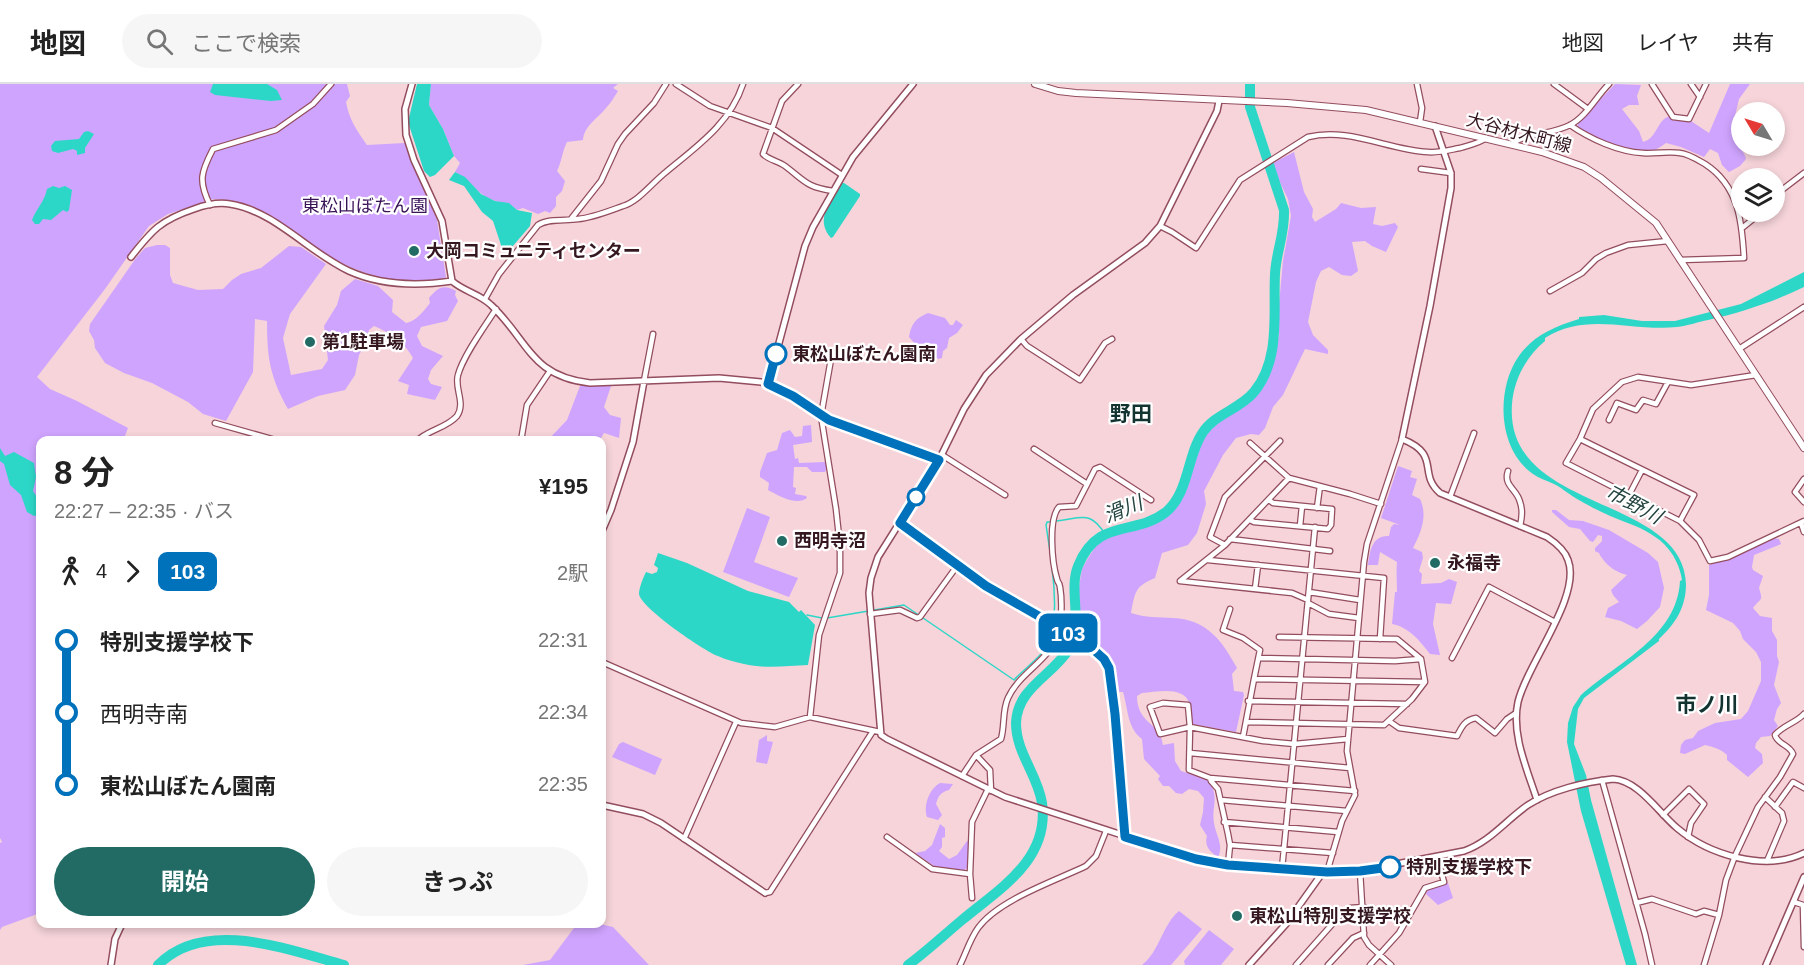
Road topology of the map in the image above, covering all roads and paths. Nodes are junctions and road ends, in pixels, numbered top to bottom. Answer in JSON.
{"nodes":[{"id":1,"x":331,"y":84,"type":"edge"},
{"id":2,"x":412,"y":84,"type":"edge"},
{"id":3,"x":666,"y":84,"type":"edge"},
{"id":4,"x":676,"y":84,"type":"edge"},
{"id":5,"x":743,"y":84,"type":"edge"},
{"id":6,"x":798,"y":84,"type":"edge"},
{"id":7,"x":913,"y":84,"type":"edge"},
{"id":8,"x":1035,"y":84,"type":"edge"},
{"id":9,"x":1417,"y":84,"type":"edge"},
{"id":10,"x":1554,"y":84,"type":"edge"},
{"id":11,"x":1609,"y":84,"type":"edge"},
{"id":12,"x":1652,"y":84,"type":"edge"},
{"id":13,"x":1691,"y":84,"type":"edge"},
{"id":14,"x":1706,"y":84,"type":"edge"},
{"id":15,"x":1700,"y":97,"type":"junction"},
{"id":16,"x":1219,"y":101,"type":"junction"},
{"id":17,"x":1588,"y":109,"type":"junction"},
{"id":18,"x":729,"y":115,"type":"junction"},
{"id":19,"x":1420,"y":122,"type":"junction"},
{"id":20,"x":1570,"y":125,"type":"junction"},
{"id":21,"x":1435,"y":126,"type":"junction"},
{"id":22,"x":772,"y":128,"type":"junction"},
{"id":23,"x":1486,"y":138,"type":"junction"},
{"id":24,"x":1511,"y":144,"type":"junction"},
{"id":25,"x":1444,"y":151,"type":"junction"},
{"id":26,"x":1421,"y":169,"type":"dead end"},
{"id":27,"x":1451,"y":173,"type":"junction"},
{"id":28,"x":1804,"y":173,"type":"edge"},
{"id":29,"x":842,"y":175,"type":"junction"},
{"id":30,"x":1785,"y":188,"type":"edge"},
{"id":31,"x":833,"y":191,"type":"junction"},
{"id":32,"x":210,"y":205,"type":"junction"},
{"id":33,"x":571,"y":219,"type":"junction"},
{"id":34,"x":1752,"y":222,"type":"edge"},
{"id":35,"x":1160,"y":226,"type":"junction"},
{"id":36,"x":1742,"y":228,"type":"junction"},
{"id":37,"x":1668,"y":241,"type":"junction"},
{"id":38,"x":131,"y":257,"type":"dead end"},
{"id":39,"x":1680,"y":260,"type":"junction"},
{"id":40,"x":452,"y":281,"type":"junction"},
{"id":41,"x":1550,"y":291,"type":"dead end"},
{"id":42,"x":484,"y":299,"type":"junction"},
{"id":43,"x":1804,"y":307,"type":"edge"},
{"id":44,"x":496,"y":309,"type":"junction"},
{"id":45,"x":652,"y":334,"type":"dead end"},
{"id":46,"x":1021,"y":339,"type":"junction"},
{"id":47,"x":1112,"y":339,"type":"dead end"},
{"id":48,"x":1739,"y":349,"type":"junction"},
{"id":49,"x":831,"y":359,"type":"dead end"},
{"id":50,"x":550,"y":371,"type":"junction"},
{"id":51,"x":1756,"y":375,"type":"junction"},
{"id":52,"x":644,"y":381,"type":"junction"},
{"id":53,"x":1668,"y":382,"type":"junction"},
{"id":54,"x":768,"y":384,"type":"junction"},
{"id":55,"x":821,"y":416,"type":"junction"},
{"id":56,"x":1608,"y":420,"type":"dead end"},
{"id":57,"x":215,"y":423,"type":"dead end"},
{"id":58,"x":1474,"y":433,"type":"dead end"},
{"id":59,"x":261,"y":436,"type":"edge"},
{"id":60,"x":423,"y":436,"type":"edge"},
{"id":61,"x":522,"y":436,"type":"edge"},
{"id":62,"x":1402,"y":439,"type":"junction"},
{"id":63,"x":1580,"y":439,"type":"junction"},
{"id":64,"x":1280,"y":441,"type":"dead end"},
{"id":65,"x":1250,"y":443,"type":"dead end"},
{"id":66,"x":1804,"y":448,"type":"edge"},
{"id":67,"x":1034,"y":449,"type":"dead end"},
{"id":68,"x":1264,"y":456,"type":"junction"},
{"id":69,"x":940,"y":458,"type":"junction"},
{"id":70,"x":1642,"y":470,"type":"junction"},
{"id":71,"x":1508,"y":471,"type":"dead end"},
{"id":72,"x":1289,"y":478,"type":"junction"},
{"id":73,"x":1804,"y":479,"type":"edge"},
{"id":74,"x":1087,"y":484,"type":"junction"},
{"id":75,"x":1320,"y":486,"type":"junction"},
{"id":76,"x":1005,"y":495,"type":"dead end"},
{"id":77,"x":1629,"y":495,"type":"junction"},
{"id":78,"x":1450,"y":497,"type":"junction"},
{"id":79,"x":1151,"y":500,"type":"dead end"},
{"id":80,"x":1269,"y":500,"type":"junction"},
{"id":81,"x":1804,"y":502,"type":"edge"},
{"id":82,"x":1381,"y":504,"type":"junction"},
{"id":83,"x":1302,"y":506,"type":"junction"},
{"id":84,"x":1317,"y":508,"type":"junction"},
{"id":85,"x":606,"y":516,"type":"edge"},
{"id":86,"x":1250,"y":520,"type":"junction"},
{"id":87,"x":1680,"y":521,"type":"junction"},
{"id":88,"x":1802,"y":522,"type":"edge"},
{"id":89,"x":900,"y":523,"type":"junction"},
{"id":90,"x":1300,"y":526,"type":"junction"},
{"id":91,"x":1520,"y":526,"type":"junction"},
{"id":92,"x":1315,"y":527,"type":"junction"},
{"id":93,"x":1804,"y":532,"type":"edge"},
{"id":94,"x":1230,"y":539,"type":"junction"},
{"id":95,"x":1225,"y":544,"type":"junction"},
{"id":96,"x":1313,"y":550,"type":"junction"},
{"id":97,"x":1330,"y":551,"type":"dead end"},
{"id":98,"x":1208,"y":560,"type":"junction"},
{"id":99,"x":1258,"y":565,"type":"junction"},
{"id":100,"x":957,"y":566,"type":"junction"},
{"id":101,"x":1311,"y":571,"type":"junction"},
{"id":102,"x":1362,"y":577,"type":"junction"},
{"id":103,"x":1255,"y":589,"type":"junction"},
{"id":104,"x":1309,"y":592,"type":"junction"},
{"id":105,"x":1360,"y":600,"type":"junction"},
{"id":106,"x":1308,"y":602,"type":"junction"},
{"id":107,"x":1230,"y":609,"type":"dead end"},
{"id":108,"x":870,"y":614,"type":"junction"},
{"id":109,"x":1359,"y":618,"type":"junction"},
{"id":110,"x":1555,"y":622,"type":"junction"},
{"id":111,"x":1061,"y":629,"type":"junction"},
{"id":112,"x":1279,"y":637,"type":"dead end"},
{"id":113,"x":1305,"y":637,"type":"junction"},
{"id":114,"x":1357,"y":638,"type":"junction"},
{"id":115,"x":1380,"y":639,"type":"junction"},
{"id":116,"x":1259,"y":658,"type":"junction"},
{"id":117,"x":1452,"y":658,"type":"dead end"},
{"id":118,"x":1303,"y":659,"type":"junction"},
{"id":119,"x":1421,"y":659,"type":"junction"},
{"id":120,"x":1355,"y":660,"type":"junction"},
{"id":121,"x":606,"y":664,"type":"edge"},
{"id":122,"x":1254,"y":679,"type":"junction"},
{"id":123,"x":1301,"y":680,"type":"junction"},
{"id":124,"x":1353,"y":681,"type":"junction"},
{"id":125,"x":1425,"y":682,"type":"junction"},
{"id":126,"x":1248,"y":701,"type":"junction"},
{"id":127,"x":1299,"y":702,"type":"junction"},
{"id":128,"x":1352,"y":703,"type":"junction"},
{"id":129,"x":1407,"y":704,"type":"junction"},
{"id":130,"x":1516,"y":713,"type":"junction"},
{"id":131,"x":1804,"y":714,"type":"edge"},
{"id":132,"x":810,"y":717,"type":"junction"},
{"id":133,"x":1389,"y":721,"type":"junction"},
{"id":134,"x":736,"y":722,"type":"junction"},
{"id":135,"x":1246,"y":722,"type":"junction"},
{"id":136,"x":1297,"y":723,"type":"junction"},
{"id":137,"x":1350,"y":724,"type":"junction"},
{"id":138,"x":1190,"y":727,"type":"junction"},
{"id":139,"x":873,"y":731,"type":"junction"},
{"id":140,"x":880,"y":732,"type":"junction"},
{"id":141,"x":1243,"y":737,"type":"junction"},
{"id":142,"x":1348,"y":739,"type":"junction"},
{"id":143,"x":1295,"y":744,"type":"junction"},
{"id":144,"x":1190,"y":753,"type":"junction"},
{"id":145,"x":976,"y":755,"type":"junction"},
{"id":146,"x":1293,"y":763,"type":"junction"},
{"id":147,"x":1350,"y":768,"type":"junction"},
{"id":148,"x":962,"y":776,"type":"junction"},
{"id":149,"x":1210,"y":778,"type":"junction"},
{"id":150,"x":1602,"y":780,"type":"junction"},
{"id":151,"x":1291,"y":785,"type":"junction"},
{"id":152,"x":1804,"y":788,"type":"edge"},
{"id":153,"x":989,"y":790,"type":"junction"},
{"id":154,"x":1355,"y":790,"type":"junction"},
{"id":155,"x":1765,"y":797,"type":"junction"},
{"id":156,"x":1221,"y":800,"type":"junction"},
{"id":157,"x":1537,"y":800,"type":"junction"},
{"id":158,"x":606,"y":806,"type":"edge"},
{"id":159,"x":1289,"y":806,"type":"junction"},
{"id":160,"x":1775,"y":807,"type":"junction"},
{"id":161,"x":1347,"y":811,"type":"junction"},
{"id":162,"x":1663,"y":815,"type":"junction"},
{"id":163,"x":1224,"y":822,"type":"junction"},
{"id":164,"x":1287,"y":827,"type":"junction"},
{"id":165,"x":1106,"y":831,"type":"junction"},
{"id":166,"x":1338,"y":832,"type":"junction"},
{"id":167,"x":886,"y":837,"type":"dead end"},
{"id":168,"x":1125,"y":837,"type":"junction"},
{"id":169,"x":1688,"y":837,"type":"junction"},
{"id":170,"x":684,"y":839,"type":"junction"},
{"id":171,"x":1230,"y":845,"type":"junction"},
{"id":172,"x":1285,"y":849,"type":"junction"},
{"id":173,"x":1333,"y":853,"type":"junction"},
{"id":174,"x":1804,"y":854,"type":"edge"},
{"id":175,"x":1735,"y":856,"type":"junction"},
{"id":176,"x":1437,"y":857,"type":"junction"},
{"id":177,"x":1767,"y":861,"type":"junction"},
{"id":178,"x":1228,"y":865,"type":"junction"},
{"id":179,"x":1282,"y":869,"type":"junction"},
{"id":180,"x":1360,"y":871,"type":"junction"},
{"id":181,"x":1325,"y":872,"type":"junction"},
{"id":182,"x":970,"y":874,"type":"junction"},
{"id":183,"x":1804,"y":877,"type":"edge"},
{"id":184,"x":765,"y":893,"type":"joint"},
{"id":185,"x":972,"y":898,"type":"dead end"},
{"id":186,"x":1794,"y":902,"type":"junction"},
{"id":187,"x":1636,"y":903,"type":"junction"},
{"id":188,"x":1364,"y":907,"type":"junction"},
{"id":189,"x":1719,"y":915,"type":"junction"},
{"id":190,"x":120,"y":928,"type":"edge"},
{"id":191,"x":1364,"y":933,"type":"junction"},
{"id":192,"x":1804,"y":947,"type":"edge"},
{"id":193,"x":1380,"y":955,"type":"junction"},
{"id":194,"x":111,"y":965,"type":"edge"},
{"id":195,"x":960,"y":965,"type":"edge"},
{"id":196,"x":1249,"y":965,"type":"edge"},
{"id":197,"x":1296,"y":965,"type":"edge"},
{"id":198,"x":1328,"y":965,"type":"edge"},
{"id":199,"x":1370,"y":965,"type":"edge"},
{"id":200,"x":1391,"y":965,"type":"edge"},
{"id":201,"x":1652,"y":965,"type":"edge"},
{"id":202,"x":1704,"y":965,"type":"edge"},
{"id":203,"x":1766,"y":965,"type":"edge"}],
"edges":[{"from":1,"to":32,"type":"street"},
{"from":2,"to":40,"type":"street"},
{"from":3,"to":33,"type":"street"},
{"from":4,"to":18,"type":"street"},
{"from":5,"to":18,"type":"street"},
{"from":6,"to":22,"type":"street"},
{"from":7,"to":29,"type":"street"},
{"from":8,"to":16,"type":"main road"},
{"from":9,"to":19,"type":"street"},
{"from":10,"to":17,"type":"street"},
{"from":11,"to":17,"type":"street"},
{"from":12,"to":15,"type":"street"},
{"from":13,"to":15,"type":"street"},
{"from":14,"to":15,"type":"street"},
{"from":16,"to":19,"type":"main road","name":"大谷材木町線"},
{"from":16,"to":35,"type":"street"},
{"from":17,"to":20,"type":"street"},
{"from":18,"to":22,"type":"street"},
{"from":18,"to":33,"type":"street"},
{"from":19,"to":21,"type":"main road","name":"大谷材木町線"},
{"from":20,"to":24,"type":"street"},
{"from":20,"to":36,"type":"street"},
{"from":21,"to":23,"type":"main road","name":"大谷材木町線"},
{"from":21,"to":25,"type":"street"},
{"from":22,"to":29,"type":"street"},
{"from":22,"to":31,"type":"street"},
{"from":23,"to":24,"type":"main road","name":"大谷材木町線"},
{"from":23,"to":25,"type":"street"},
{"from":24,"to":37,"type":"main road","name":"大谷材木町線"},
{"from":25,"to":27,"type":"street"},
{"from":25,"to":35,"type":"street"},
{"from":26,"to":27,"type":"street"},
{"from":27,"to":62,"type":"street"},
{"from":28,"to":30,"type":"street"},
{"from":29,"to":31,"type":"street"},
{"from":31,"to":54,"type":"street"},
{"from":32,"to":38,"type":"street"},
{"from":32,"to":40,"type":"street"},
{"from":33,"to":42,"type":"street"},
{"from":34,"to":36,"type":"street"},
{"from":35,"to":46,"type":"street"},
{"from":36,"to":39,"type":"street"},
{"from":37,"to":39,"type":"main road","name":"大谷材木町線"},
{"from":37,"to":41,"type":"street"},
{"from":39,"to":48,"type":"main road","name":"大谷材木町線"},
{"from":40,"to":42,"type":"street"},
{"from":42,"to":44,"type":"street"},
{"from":43,"to":48,"type":"street"},
{"from":44,"to":50,"type":"street"},
{"from":44,"to":60,"type":"street"},
{"from":45,"to":52,"type":"street"},
{"from":46,"to":47,"type":"street"},
{"from":46,"to":69,"type":"street"},
{"from":48,"to":51,"type":"main road"},
{"from":49,"to":55,"type":"street"},
{"from":50,"to":52,"type":"street"},
{"from":50,"to":61,"type":"street"},
{"from":51,"to":53,"type":"street"},
{"from":51,"to":66,"type":"main road"},
{"from":52,"to":54,"type":"street"},
{"from":52,"to":85,"type":"street"},
{"from":53,"to":56,"type":"street"},
{"from":53,"to":63,"type":"street"},
{"from":54,"to":55,"type":"street"},
{"from":55,"to":69,"type":"street"},
{"from":55,"to":132,"type":"street"},
{"from":57,"to":59,"type":"street"},
{"from":58,"to":78,"type":"street"},
{"from":62,"to":78,"type":"street"},
{"from":62,"to":82,"type":"street"},
{"from":63,"to":70,"type":"street"},
{"from":63,"to":77,"type":"street"},
{"from":64,"to":68,"type":"street"},
{"from":65,"to":68,"type":"street"},
{"from":67,"to":74,"type":"street"},
{"from":68,"to":72,"type":"street"},
{"from":68,"to":95,"type":"street"},
{"from":69,"to":76,"type":"street"},
{"from":69,"to":89,"type":"street"},
{"from":70,"to":77,"type":"street"},
{"from":70,"to":87,"type":"street"},
{"from":71,"to":91,"type":"street"},
{"from":72,"to":75,"type":"street"},
{"from":72,"to":80,"type":"street"},
{"from":73,"to":81,"type":"street"},
{"from":74,"to":79,"type":"street"},
{"from":74,"to":111,"type":"street"},
{"from":75,"to":82,"type":"street"},
{"from":75,"to":84,"type":"street"},
{"from":77,"to":87,"type":"street"},
{"from":78,"to":91,"type":"street"},
{"from":80,"to":83,"type":"street"},
{"from":80,"to":86,"type":"street"},
{"from":82,"to":102,"type":"street"},
{"from":83,"to":84,"type":"street"},
{"from":83,"to":90,"type":"street"},
{"from":84,"to":92,"type":"street"},
{"from":86,"to":90,"type":"street"},
{"from":86,"to":94,"type":"street"},
{"from":87,"to":88,"type":"street"},
{"from":88,"to":93,"type":"street"},
{"from":89,"to":100,"type":"street"},
{"from":89,"to":108,"type":"street"},
{"from":90,"to":92,"type":"street"},
{"from":91,"to":110,"type":"street"},
{"from":92,"to":96,"type":"street"},
{"from":94,"to":95,"type":"street"},
{"from":94,"to":96,"type":"street"},
{"from":95,"to":98,"type":"street"},
{"from":96,"to":97,"type":"street"},
{"from":96,"to":101,"type":"street"},
{"from":98,"to":99,"type":"street"},
{"from":98,"to":103,"type":"street"},
{"from":99,"to":101,"type":"street"},
{"from":99,"to":103,"type":"street"},
{"from":100,"to":108,"type":"street"},
{"from":100,"to":111,"type":"street"},
{"from":101,"to":102,"type":"street"},
{"from":101,"to":104,"type":"street"},
{"from":102,"to":105,"type":"street"},
{"from":102,"to":115,"type":"street"},
{"from":103,"to":106,"type":"street"},
{"from":104,"to":105,"type":"street"},
{"from":104,"to":106,"type":"street"},
{"from":105,"to":109,"type":"street"},
{"from":106,"to":109,"type":"street"},
{"from":106,"to":113,"type":"street"},
{"from":107,"to":116,"type":"street"},
{"from":108,"to":140,"type":"street"},
{"from":109,"to":114,"type":"street"},
{"from":110,"to":117,"type":"street"},
{"from":110,"to":130,"type":"street"},
{"from":111,"to":145,"type":"street"},
{"from":111,"to":168,"type":"street"},
{"from":112,"to":113,"type":"street"},
{"from":113,"to":114,"type":"street"},
{"from":113,"to":118,"type":"street"},
{"from":114,"to":115,"type":"street"},
{"from":114,"to":120,"type":"street"},
{"from":115,"to":119,"type":"street"},
{"from":116,"to":118,"type":"street"},
{"from":116,"to":122,"type":"street"},
{"from":118,"to":120,"type":"street"},
{"from":118,"to":123,"type":"street"},
{"from":119,"to":120,"type":"street"},
{"from":119,"to":125,"type":"street"},
{"from":120,"to":124,"type":"street"},
{"from":121,"to":134,"type":"street"},
{"from":122,"to":123,"type":"street"},
{"from":122,"to":126,"type":"street"},
{"from":123,"to":124,"type":"street"},
{"from":123,"to":127,"type":"street"},
{"from":124,"to":125,"type":"street"},
{"from":124,"to":128,"type":"street"},
{"from":125,"to":129,"type":"street"},
{"from":126,"to":127,"type":"street"},
{"from":126,"to":135,"type":"street"},
{"from":127,"to":128,"type":"street"},
{"from":127,"to":136,"type":"street"},
{"from":128,"to":129,"type":"street"},
{"from":128,"to":137,"type":"street"},
{"from":129,"to":133,"type":"street"},
{"from":130,"to":133,"type":"street"},
{"from":130,"to":157,"type":"street"},
{"from":131,"to":155,"type":"street"},
{"from":132,"to":134,"type":"street"},
{"from":132,"to":139,"type":"street"},
{"from":133,"to":137,"type":"street"},
{"from":134,"to":170,"type":"street"},
{"from":135,"to":136,"type":"street"},
{"from":135,"to":141,"type":"street"},
{"from":136,"to":137,"type":"street"},
{"from":136,"to":143,"type":"street"},
{"from":137,"to":142,"type":"street"},
{"from":138,"to":138,"type":"street"},
{"from":138,"to":141,"type":"street"},
{"from":138,"to":144,"type":"street"},
{"from":139,"to":140,"type":"street"},
{"from":139,"to":184,"type":"street"},
{"from":140,"to":148,"type":"street"},
{"from":141,"to":143,"type":"street"},
{"from":142,"to":143,"type":"street"},
{"from":142,"to":147,"type":"street"},
{"from":143,"to":146,"type":"street"},
{"from":144,"to":146,"type":"street"},
{"from":144,"to":149,"type":"street"},
{"from":145,"to":148,"type":"street"},
{"from":145,"to":153,"type":"street"},
{"from":146,"to":147,"type":"street"},
{"from":146,"to":151,"type":"street"},
{"from":147,"to":154,"type":"street"},
{"from":148,"to":153,"type":"street"},
{"from":149,"to":151,"type":"street"},
{"from":149,"to":156,"type":"street"},
{"from":150,"to":157,"type":"street"},
{"from":150,"to":162,"type":"street"},
{"from":150,"to":187,"type":"street"},
{"from":151,"to":154,"type":"street"},
{"from":151,"to":159,"type":"street"},
{"from":152,"to":160,"type":"street"},
{"from":153,"to":165,"type":"street"},
{"from":153,"to":182,"type":"street"},
{"from":154,"to":161,"type":"street"},
{"from":155,"to":160,"type":"street"},
{"from":155,"to":175,"type":"street"},
{"from":156,"to":159,"type":"street"},
{"from":156,"to":163,"type":"street"},
{"from":157,"to":176,"type":"street"},
{"from":158,"to":170,"type":"street"},
{"from":159,"to":161,"type":"street"},
{"from":159,"to":164,"type":"street"},
{"from":160,"to":177,"type":"street"},
{"from":161,"to":166,"type":"street"},
{"from":162,"to":169,"type":"street"},
{"from":162,"to":169,"type":"street"},
{"from":163,"to":164,"type":"street"},
{"from":163,"to":171,"type":"street"},
{"from":164,"to":166,"type":"street"},
{"from":164,"to":172,"type":"street"},
{"from":165,"to":168,"type":"street"},
{"from":165,"to":195,"type":"street"},
{"from":166,"to":173,"type":"street"},
{"from":167,"to":182,"type":"street"},
{"from":168,"to":178,"type":"street"},
{"from":169,"to":175,"type":"street"},
{"from":170,"to":184,"type":"street"},
{"from":171,"to":172,"type":"street"},
{"from":171,"to":178,"type":"street"},
{"from":172,"to":173,"type":"street"},
{"from":172,"to":179,"type":"street"},
{"from":173,"to":181,"type":"street"},
{"from":174,"to":177,"type":"street"},
{"from":175,"to":177,"type":"street"},
{"from":175,"to":189,"type":"street"},
{"from":176,"to":180,"type":"street"},
{"from":176,"to":193,"type":"street"},
{"from":178,"to":179,"type":"street"},
{"from":179,"to":181,"type":"street"},
{"from":180,"to":181,"type":"street"},
{"from":180,"to":188,"type":"street"},
{"from":181,"to":196,"type":"street"},
{"from":182,"to":185,"type":"street"},
{"from":183,"to":186,"type":"street"},
{"from":186,"to":192,"type":"street"},
{"from":186,"to":203,"type":"street"},
{"from":187,"to":189,"type":"street"},
{"from":187,"to":201,"type":"street"},
{"from":188,"to":191,"type":"street"},
{"from":188,"to":197,"type":"street"},
{"from":189,"to":202,"type":"street"},
{"from":190,"to":194,"type":"street"},
{"from":191,"to":193,"type":"street"},
{"from":191,"to":198,"type":"street"},
{"from":193,"to":199,"type":"street"},
{"from":193,"to":200,"type":"street"}]}
